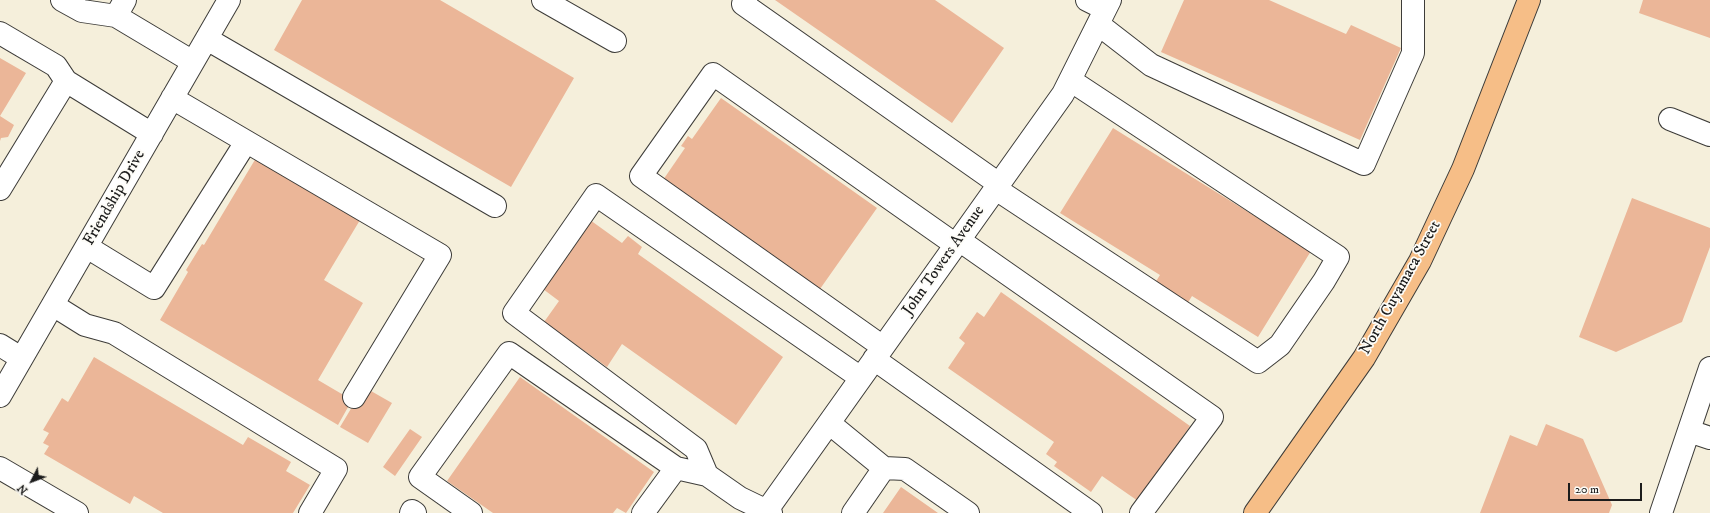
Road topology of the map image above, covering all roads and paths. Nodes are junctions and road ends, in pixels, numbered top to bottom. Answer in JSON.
{"nodes":[{"id":1,"x":62,"y":0,"type":"edge"},
{"id":2,"x":229,"y":0,"type":"edge"},
{"id":3,"x":543,"y":0,"type":"edge"},
{"id":4,"x":746,"y":0,"type":"edge"},
{"id":5,"x":1413,"y":0,"type":"edge"},
{"id":6,"x":1529,"y":0,"type":"edge"},
{"id":7,"x":120,"y":8,"type":"edge"},
{"id":8,"x":1100,"y":8,"type":"edge"},
{"id":9,"x":0,"y":33,"type":"edge"},
{"id":10,"x":206,"y":39,"type":"junction"},
{"id":11,"x":615,"y":41,"type":"dead end"},
{"id":12,"x":193,"y":62,"type":"junction"},
{"id":13,"x":1070,"y":80,"type":"junction"},
{"id":14,"x":66,"y":81,"type":"junction"},
{"id":15,"x":172,"y":98,"type":"junction"},
{"id":16,"x":1670,"y":119,"type":"dead end"},
{"id":17,"x":152,"y":134,"type":"junction"},
{"id":18,"x":1710,"y":135,"type":"edge"},
{"id":19,"x":246,"y":142,"type":"junction"},
{"id":20,"x":997,"y":186,"type":"junction"},
{"id":21,"x":0,"y":189,"type":"edge"},
{"id":22,"x":495,"y":206,"type":"dead end"},
{"id":23,"x":958,"y":242,"type":"junction"},
{"id":24,"x":87,"y":247,"type":"junction"},
{"id":25,"x":53,"y":305,"type":"junction"},
{"id":26,"x":0,"y":345,"type":"edge"},
{"id":27,"x":879,"y":353,"type":"junction"},
{"id":28,"x":21,"y":358,"type":"junction"},
{"id":29,"x":1710,"y":368,"type":"edge"},
{"id":30,"x":861,"y":378,"type":"junction"},
{"id":31,"x":1,"y":391,"type":"edge"},
{"id":32,"x":354,"y":397,"type":"dead end"},
{"id":33,"x":829,"y":423,"type":"junction"},
{"id":34,"x":1689,"y":431,"type":"junction"},
{"id":35,"x":1710,"y":438,"type":"edge"},
{"id":36,"x":0,"y":468,"type":"edge"},
{"id":37,"x":676,"y":468,"type":"junction"},
{"id":38,"x":884,"y":468,"type":"junction"},
{"id":39,"x":707,"y":475,"type":"junction"},
{"id":40,"x":768,"y":512,"type":"edge"},
{"id":41,"x":77,"y":513,"type":"edge"},
{"id":42,"x":310,"y":513,"type":"edge"},
{"id":43,"x":411,"y":513,"type":"edge"},
{"id":44,"x":415,"y":513,"type":"edge"},
{"id":45,"x":471,"y":513,"type":"edge"},
{"id":46,"x":643,"y":513,"type":"edge"},
{"id":47,"x":853,"y":513,"type":"edge"},
{"id":48,"x":968,"y":513,"type":"edge"},
{"id":49,"x":1091,"y":513,"type":"edge"},
{"id":50,"x":1141,"y":513,"type":"edge"},
{"id":51,"x":1256,"y":513,"type":"edge"},
{"id":52,"x":1661,"y":513,"type":"edge"}],
"edges":[{"from":1,"to":7,"type":"street"},
{"from":2,"to":10,"type":"street","name":"Friendship Drive"},
{"from":3,"to":11,"type":"street"},
{"from":4,"to":20,"type":"street"},
{"from":5,"to":8,"type":"street"},
{"from":6,"to":51,"type":"main road","name":"North Cuyamaca Street"},
{"from":7,"to":12,"type":"street"},
{"from":8,"to":13,"type":"street","name":"John Towers Avenue"},
{"from":9,"to":14,"type":"street"},
{"from":10,"to":12,"type":"street","name":"Friendship Drive"},
{"from":10,"to":22,"type":"street"},
{"from":12,"to":15,"type":"street","name":"Friendship Drive"},
{"from":13,"to":20,"type":"street","name":"John Towers Avenue"},
{"from":13,"to":20,"type":"street"},
{"from":14,"to":17,"type":"street"},
{"from":14,"to":21,"type":"street"},
{"from":15,"to":17,"type":"street","name":"Friendship Drive"},
{"from":15,"to":19,"type":"street"},
{"from":16,"to":18,"type":"street"},
{"from":17,"to":24,"type":"street","name":"Friendship Drive"},
{"from":19,"to":24,"type":"street"},
{"from":19,"to":32,"type":"street"},
{"from":20,"to":23,"type":"street","name":"John Towers Avenue"},
{"from":23,"to":27,"type":"street","name":"John Towers Avenue"},
{"from":23,"to":27,"type":"street"},
{"from":23,"to":50,"type":"street"},
{"from":24,"to":25,"type":"street","name":"Friendship Drive"},
{"from":25,"to":28,"type":"street","name":"Friendship Drive"},
{"from":25,"to":42,"type":"street"},
{"from":26,"to":28,"type":"street"},
{"from":27,"to":30,"type":"street","name":"John Towers Avenue"},
{"from":27,"to":49,"type":"street"},
{"from":28,"to":31,"type":"street","name":"Friendship Drive"},
{"from":29,"to":34,"type":"street"},
{"from":30,"to":33,"type":"street","name":"John Towers Avenue"},
{"from":30,"to":39,"type":"street"},
{"from":33,"to":38,"type":"street"},
{"from":33,"to":40,"type":"street","name":"John Towers Avenue"},
{"from":34,"to":35,"type":"street"},
{"from":34,"to":52,"type":"street"},
{"from":36,"to":41,"type":"street"},
{"from":37,"to":39,"type":"street"},
{"from":37,"to":45,"type":"street"},
{"from":37,"to":46,"type":"street"},
{"from":38,"to":47,"type":"street"},
{"from":38,"to":48,"type":"street"},
{"from":39,"to":40,"type":"street"},
{"from":43,"to":44,"type":"street"}]}
